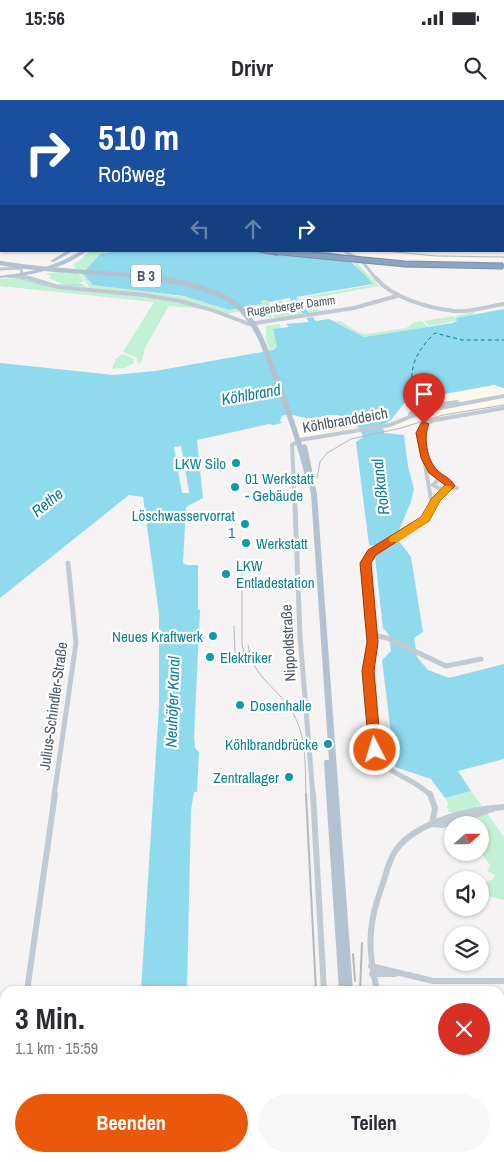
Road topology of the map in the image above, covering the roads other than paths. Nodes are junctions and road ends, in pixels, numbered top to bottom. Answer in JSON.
{"nodes":[{"id":1,"x":71,"y":252,"type":"edge"},
{"id":2,"x":72,"y":252,"type":"edge"},
{"id":3,"x":78,"y":252,"type":"edge"},
{"id":4,"x":82,"y":252,"type":"edge"},
{"id":5,"x":269,"y":252,"type":"edge"},
{"id":6,"x":281,"y":252,"type":"edge"},
{"id":7,"x":299,"y":252,"type":"edge"},
{"id":8,"x":346,"y":252,"type":"edge"},
{"id":9,"x":64,"y":259,"type":"junction"},
{"id":10,"x":0,"y":262,"type":"edge"},
{"id":11,"x":45,"y":264,"type":"junction"},
{"id":12,"x":504,"y":266,"type":"edge"},
{"id":13,"x":0,"y":269,"type":"edge"},
{"id":14,"x":35,"y":271,"type":"junction"},
{"id":15,"x":24,"y":274,"type":"junction"},
{"id":16,"x":0,"y":275,"type":"edge"},
{"id":17,"x":34,"y":278,"type":"junction"},
{"id":18,"x":42,"y":282,"type":"junction"},
{"id":19,"x":397,"y":296,"type":"junction"},
{"id":20,"x":504,"y":304,"type":"edge"},
{"id":21,"x":504,"y":396,"type":"edge"},
{"id":22,"x":466,"y":403,"type":"junction"},
{"id":23,"x":470,"y":407,"type":"junction"},
{"id":24,"x":504,"y":408,"type":"edge"},
{"id":25,"x":486,"y":411,"type":"junction"},
{"id":26,"x":474,"y":413,"type":"junction"},
{"id":27,"x":292,"y":443,"type":"joint"},
{"id":28,"x":425,"y":458,"type":"junction"},
{"id":29,"x":427,"y":469,"type":"junction"},
{"id":30,"x":433,"y":485,"type":"junction"},
{"id":31,"x":448,"y":487,"type":"junction"},
{"id":32,"x":432,"y":503,"type":"junction"},
{"id":33,"x":68,"y":562,"type":"dead end"},
{"id":34,"x":372,"y":635,"type":"junction"},
{"id":35,"x":481,"y":659,"type":"dead end"},
{"id":36,"x":504,"y":807,"type":"edge"},
{"id":37,"x":435,"y":810,"type":"junction"},
{"id":38,"x":463,"y":816,"type":"edge"},
{"id":39,"x":444,"y":817,"type":"edge"},
{"id":40,"x":444,"y":820,"type":"edge"},
{"id":41,"x":432,"y":824,"type":"junction"},
{"id":42,"x":444,"y":824,"type":"edge"},
{"id":43,"x":372,"y":970,"type":"junction"},
{"id":44,"x":504,"y":981,"type":"edge"},
{"id":45,"x":28,"y":986,"type":"edge"},
{"id":46,"x":324,"y":986,"type":"edge"},
{"id":47,"x":343,"y":986,"type":"edge"},
{"id":48,"x":349,"y":986,"type":"edge"},
{"id":49,"x":376,"y":986,"type":"edge"}],
"edges":[{"from":1,"to":11,"type":"main road"},
{"from":2,"to":9,"type":"main road"},
{"from":3,"to":9,"type":"main road"},
{"from":4,"to":9,"type":"main road"},
{"from":5,"to":12,"type":"highway","bridge":true},
{"from":6,"to":12,"type":"highway","bridge":true},
{"from":7,"to":12,"type":"highway","bridge":true},
{"from":8,"to":19,"type":"street"},
{"from":9,"to":11,"type":"main road"},
{"from":9,"to":14,"type":"main road"},
{"from":10,"to":47,"type":"main road","number":"B 3","bridge":true},
{"from":10,"to":48,"type":"main road","number":"B 3","bridge":true},
{"from":11,"to":15,"type":"main road"},
{"from":13,"to":15,"type":"street"},
{"from":14,"to":15,"type":"main road"},
{"from":14,"to":17,"type":"street"},
{"from":15,"to":16,"type":"main road"},
{"from":15,"to":16,"type":"main road"},
{"from":15,"to":17,"type":"street","name":"Rugenberger Damm"},
{"from":15,"to":18,"type":"street","name":"Rugenberger Damm"},
{"from":17,"to":18,"type":"street","name":"Rugenberger Damm"},
{"from":18,"to":19,"type":"street","name":"Rugenberger Damm"},
{"from":19,"to":20,"type":"street"},
{"from":21,"to":22,"type":"street","name":"Köhlbranddeich"},
{"from":22,"to":23,"type":"street"},
{"from":22,"to":27,"type":"street","name":"Köhlbranddeich"},
{"from":23,"to":25,"type":"street"},
{"from":23,"to":26,"type":"street"},
{"from":24,"to":25,"type":"street"},
{"from":25,"to":26,"type":"street"},
{"from":26,"to":28,"type":"street"},
{"from":27,"to":46,"type":"street","name":"Nippoldstraße"},
{"from":28,"to":29,"type":"street"},
{"from":28,"to":31,"type":"street"},
{"from":29,"to":30,"type":"street"},
{"from":29,"to":32,"type":"street"},
{"from":30,"to":31,"type":"street"},
{"from":30,"to":31,"type":"street"},
{"from":30,"to":32,"type":"street"},
{"from":31,"to":32,"type":"street"},
{"from":32,"to":34,"type":"street"},
{"from":33,"to":45,"type":"street","name":"Julius-Schindler-Straße"},
{"from":34,"to":35,"type":"street"},
{"from":34,"to":37,"type":"street"},
{"from":36,"to":38,"type":"street"},
{"from":37,"to":39,"type":"street"},
{"from":37,"to":41,"type":"street"},
{"from":40,"to":41,"type":"street"},
{"from":41,"to":42,"type":"street"},
{"from":41,"to":43,"type":"street"},
{"from":43,"to":44,"type":"street"},
{"from":43,"to":49,"type":"street"}]}
